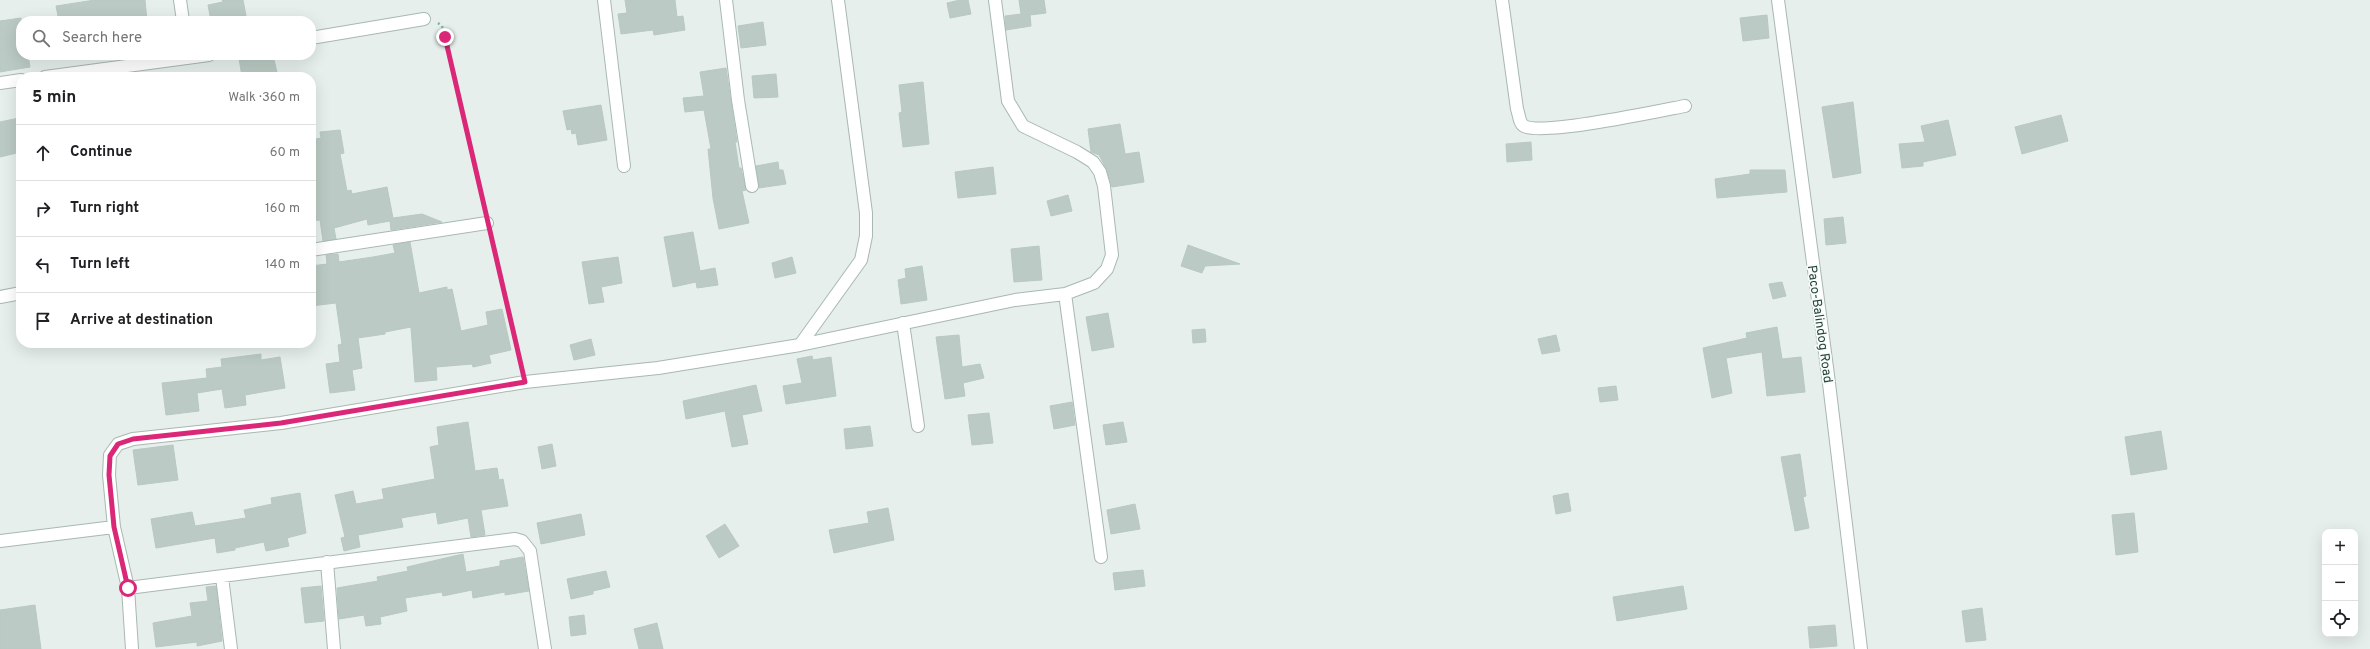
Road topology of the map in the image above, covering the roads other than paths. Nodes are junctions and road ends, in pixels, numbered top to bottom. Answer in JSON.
{"nodes":[{"id":1,"x":180,"y":0,"type":"edge"},
{"id":2,"x":604,"y":0,"type":"edge"},
{"id":3,"x":726,"y":0,"type":"edge"},
{"id":4,"x":838,"y":0,"type":"edge"},
{"id":5,"x":995,"y":0,"type":"edge"},
{"id":6,"x":1502,"y":0,"type":"edge"},
{"id":7,"x":1778,"y":0,"type":"edge"},
{"id":8,"x":182,"y":16,"type":"edge"},
{"id":9,"x":424,"y":19,"type":"road end"},
{"id":10,"x":316,"y":37,"type":"edge"},
{"id":11,"x":167,"y":60,"type":"edge"},
{"id":12,"x":81,"y":72,"type":"edge"},
{"id":13,"x":16,"y":81,"type":"edge"},
{"id":14,"x":0,"y":83,"type":"edge"},
{"id":15,"x":1685,"y":106,"type":"dead end"},
{"id":16,"x":624,"y":166,"type":"dead end"},
{"id":17,"x":752,"y":186,"type":"dead end"},
{"id":18,"x":487,"y":223,"type":"road end"},
{"id":19,"x":316,"y":249,"type":"edge"},
{"id":20,"x":16,"y":294,"type":"edge"},
{"id":21,"x":1065,"y":294,"type":"junction"},
{"id":22,"x":0,"y":296,"type":"edge"},
{"id":23,"x":902,"y":323,"type":"junction"},
{"id":24,"x":800,"y":345,"type":"junction"},
{"id":25,"x":918,"y":426,"type":"dead end"},
{"id":26,"x":114,"y":527,"type":"junction"},
{"id":27,"x":0,"y":541,"type":"edge"},
{"id":28,"x":1101,"y":557,"type":"dead end"},
{"id":29,"x":327,"y":562,"type":"junction"},
{"id":30,"x":222,"y":577,"type":"junction"},
{"id":31,"x":128,"y":588,"type":"junction"},
{"id":32,"x":132,"y":649,"type":"edge"},
{"id":33,"x":231,"y":649,"type":"edge"},
{"id":34,"x":334,"y":649,"type":"edge"},
{"id":35,"x":545,"y":649,"type":"edge"},
{"id":36,"x":1861,"y":649,"type":"edge"}],
"edges":[{"from":1,"to":8,"type":"street"},
{"from":2,"to":16,"type":"street"},
{"from":3,"to":17,"type":"street"},
{"from":4,"to":24,"type":"street"},
{"from":5,"to":21,"type":"street"},
{"from":6,"to":15,"type":"street"},
{"from":7,"to":36,"type":"street","name":"Paco-Balindog Road"},
{"from":9,"to":10,"type":"street"},
{"from":11,"to":12,"type":"street"},
{"from":13,"to":14,"type":"street"},
{"from":18,"to":19,"type":"street"},
{"from":20,"to":22,"type":"street"},
{"from":21,"to":23,"type":"street"},
{"from":21,"to":28,"type":"street"},
{"from":23,"to":24,"type":"street"},
{"from":23,"to":25,"type":"street"},
{"from":24,"to":26,"type":"street"},
{"from":26,"to":27,"type":"street"},
{"from":26,"to":31,"type":"street"},
{"from":29,"to":30,"type":"street"},
{"from":29,"to":34,"type":"street"},
{"from":29,"to":35,"type":"street"},
{"from":30,"to":31,"type":"street"},
{"from":30,"to":33,"type":"street"},
{"from":31,"to":32,"type":"street"}]}
